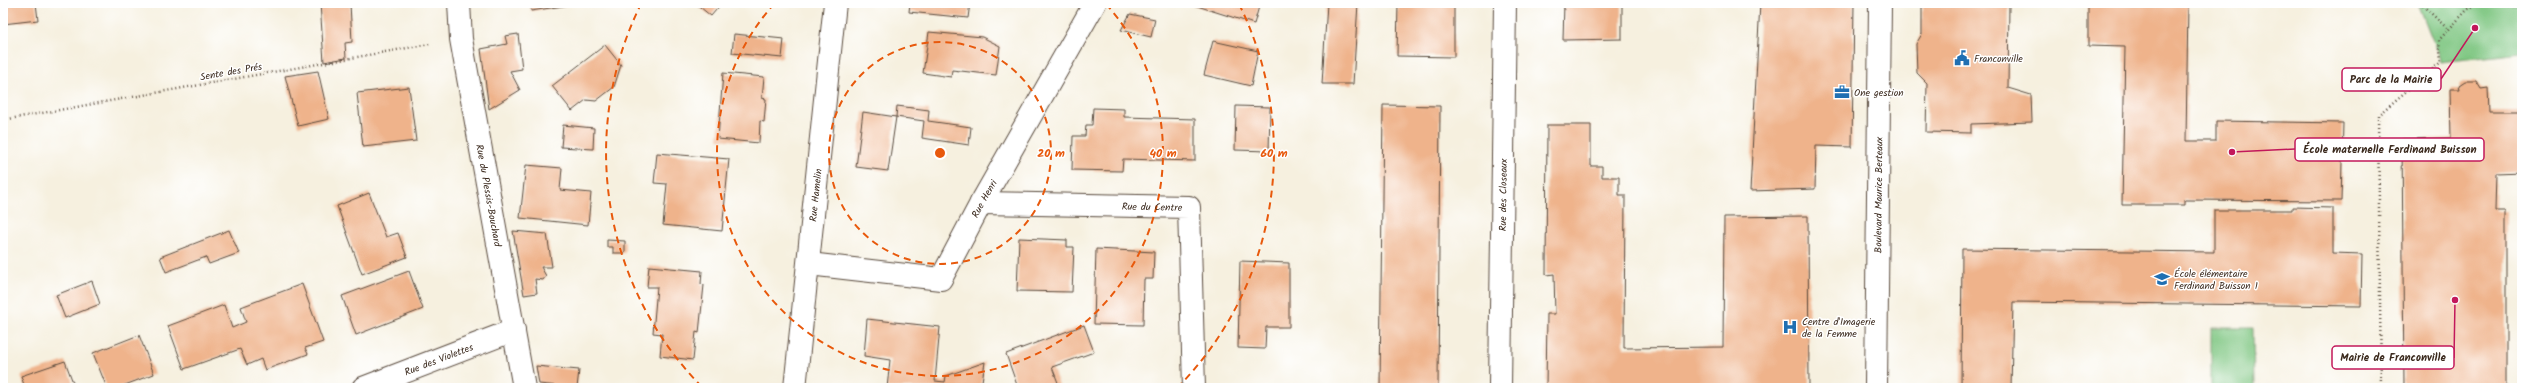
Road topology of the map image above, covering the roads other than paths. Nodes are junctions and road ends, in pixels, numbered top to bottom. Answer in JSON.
{"nodes":[{"id":1,"x":459,"y":3,"type":"edge"},
{"id":2,"x":836,"y":3,"type":"edge"},
{"id":3,"x":1095,"y":3,"type":"edge"},
{"id":4,"x":1505,"y":3,"type":"edge"},
{"id":5,"x":1880,"y":3,"type":"edge"},
{"id":6,"x":981,"y":203,"type":"junction"},
{"id":7,"x":809,"y":264,"type":"junction"},
{"id":8,"x":514,"y":330,"type":"junction"},
{"id":9,"x":363,"y":388,"type":"edge"},
{"id":10,"x":524,"y":388,"type":"edge"},
{"id":11,"x":795,"y":388,"type":"edge"},
{"id":12,"x":1194,"y":388,"type":"edge"},
{"id":13,"x":1500,"y":388,"type":"edge"},
{"id":14,"x":1876,"y":388,"type":"edge"}],
"edges":[{"from":1,"to":8,"type":"street","name":"Rue du Plessis-Bouchard"},
{"from":2,"to":7,"type":"street","name":"Rue Hamelin"},
{"from":3,"to":6,"type":"street","name":"Rue Henri"},
{"from":4,"to":13,"type":"street","name":"Rue des Closeaux"},
{"from":5,"to":14,"type":"street","name":"Boulevard Maurice Berteaux"},
{"from":6,"to":7,"type":"street","name":"Rue Henri"},
{"from":6,"to":12,"type":"street","name":"Rue du Centre"},
{"from":7,"to":11,"type":"street","name":"Rue Hamelin"},
{"from":8,"to":9,"type":"street","name":"Rue des Violettes"},
{"from":8,"to":10,"type":"street","name":"Rue du Plessis-Bouchard"}]}
